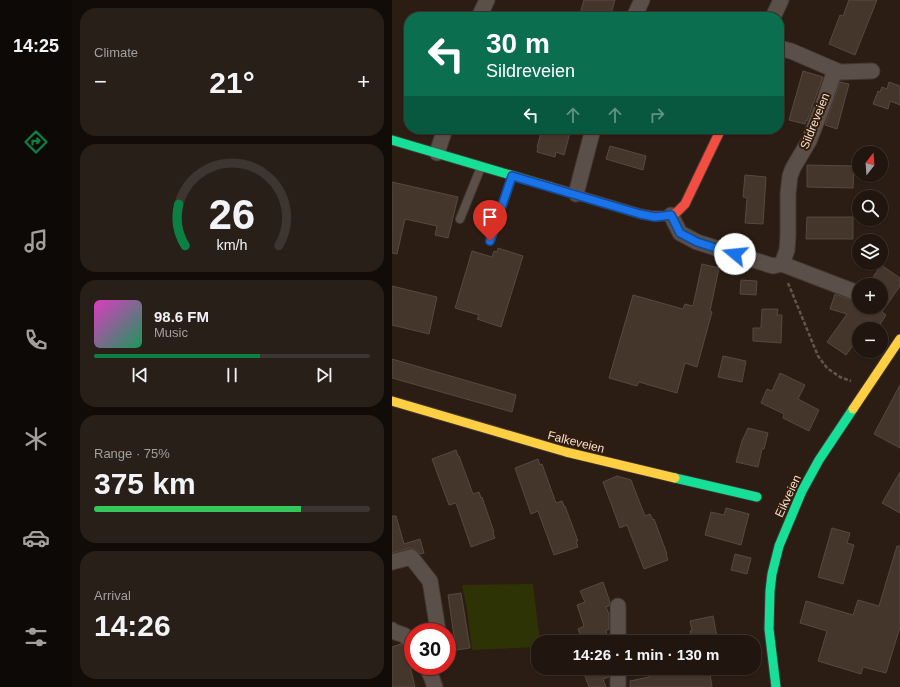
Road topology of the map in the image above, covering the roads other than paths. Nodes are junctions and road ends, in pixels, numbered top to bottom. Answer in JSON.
{"nodes":[{"id":1,"x":487,"y":0,"type":"edge"},
{"id":2,"x":642,"y":0,"type":"edge"},
{"id":3,"x":781,"y":0,"type":"edge"},
{"id":4,"x":481,"y":12,"type":"edge"},
{"id":5,"x":636,"y":12,"type":"edge"},
{"id":6,"x":775,"y":12,"type":"edge"},
{"id":7,"x":784,"y":49,"type":"edge"},
{"id":8,"x":835,"y":70,"type":"junction"},
{"id":9,"x":872,"y":71,"type":"dead end"},
{"id":10,"x":443,"y":134,"type":"edge"},
{"id":11,"x":592,"y":134,"type":"edge"},
{"id":12,"x":719,"y":134,"type":"edge"},
{"id":13,"x":392,"y":140,"type":"edge"},
{"id":14,"x":437,"y":153,"type":"junction"},
{"id":15,"x":482,"y":167,"type":"junction"},
{"id":16,"x":512,"y":176,"type":"junction"},
{"id":17,"x":576,"y":194,"type":"junction"},
{"id":18,"x":671,"y":215,"type":"junction"},
{"id":19,"x":460,"y":219,"type":"dead end"},
{"id":20,"x":490,"y":241,"type":"dead end"},
{"id":21,"x":782,"y":264,"type":"junction"},
{"id":22,"x":852,"y":291,"type":"edge"},
{"id":23,"x":900,"y":339,"type":"edge"},
{"id":24,"x":392,"y":401,"type":"edge"},
{"id":25,"x":757,"y":497,"type":"dead end"},
{"id":26,"x":392,"y":562,"type":"edge"},
{"id":27,"x":618,"y":606,"type":"dead end"},
{"id":28,"x":437,"y":623,"type":"edge"},
{"id":29,"x":392,"y":630,"type":"edge"},
{"id":30,"x":404,"y":635,"type":"edge"},
{"id":31,"x":618,"y":635,"type":"edge"},
{"id":32,"x":618,"y":675,"type":"edge"},
{"id":33,"x":618,"y":687,"type":"edge"},
{"id":34,"x":776,"y":687,"type":"edge"}],
"edges":[{"from":1,"to":4,"type":"street"},
{"from":2,"to":5,"type":"street"},
{"from":3,"to":6,"type":"street"},
{"from":7,"to":8,"type":"street"},
{"from":8,"to":9,"type":"street"},
{"from":8,"to":21,"type":"street","name":"Sildreveien"},
{"from":10,"to":14,"type":"street"},
{"from":11,"to":17,"type":"street"},
{"from":12,"to":18,"type":"street"},
{"from":13,"to":14,"type":"street"},
{"from":14,"to":15,"type":"street"},
{"from":15,"to":16,"type":"street"},
{"from":15,"to":19,"type":"lane"},
{"from":16,"to":17,"type":"street"},
{"from":16,"to":20,"type":"lane"},
{"from":17,"to":18,"type":"street"},
{"from":18,"to":21,"type":"street"},
{"from":21,"to":22,"type":"street"},
{"from":23,"to":34,"type":"street","name":"Eikveien"},
{"from":24,"to":25,"type":"street","name":"Falkeveien"},
{"from":26,"to":28,"type":"street"},
{"from":27,"to":31,"type":"street"},
{"from":29,"to":30,"type":"street"},
{"from":32,"to":33,"type":"street"}]}
